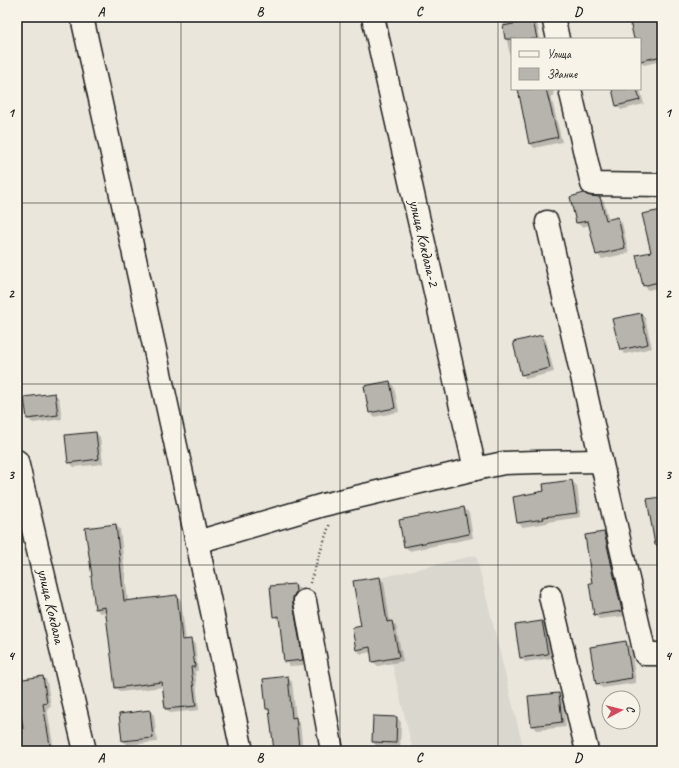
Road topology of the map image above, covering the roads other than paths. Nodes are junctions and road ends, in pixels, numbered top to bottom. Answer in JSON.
{"nodes":[{"id":1,"x":82,"y":17,"type":"edge"},
{"id":2,"x":373,"y":17,"type":"edge"},
{"id":3,"x":553,"y":17,"type":"edge"},
{"id":4,"x":558,"y":38,"type":"edge"},
{"id":5,"x":570,"y":90,"type":"edge"},
{"id":6,"x":662,"y":185,"type":"edge"},
{"id":7,"x":547,"y":222,"type":"dead end"},
{"id":8,"x":17,"y":461,"type":"edge"},
{"id":9,"x":601,"y":461,"type":"junction"},
{"id":10,"x":475,"y":469,"type":"junction"},
{"id":11,"x":197,"y":542,"type":"junction"},
{"id":12,"x":550,"y":596,"type":"dead end"},
{"id":13,"x":305,"y":601,"type":"road end"},
{"id":14,"x":662,"y":654,"type":"edge"},
{"id":15,"x":85,"y":751,"type":"edge"},
{"id":16,"x":242,"y":751,"type":"edge"},
{"id":17,"x":332,"y":751,"type":"edge"},
{"id":18,"x":587,"y":751,"type":"edge"}],
"edges":[{"from":1,"to":11,"type":"street"},
{"from":2,"to":10,"type":"street","name":"улица Кокдала-2"},
{"from":3,"to":4,"type":"street"},
{"from":5,"to":6,"type":"street"},
{"from":7,"to":9,"type":"street"},
{"from":8,"to":15,"type":"street","name":"улица Кокдала"},
{"from":9,"to":10,"type":"street"},
{"from":9,"to":14,"type":"street"},
{"from":10,"to":11,"type":"street"},
{"from":11,"to":16,"type":"street"},
{"from":12,"to":18,"type":"street"},
{"from":13,"to":17,"type":"street"}]}
